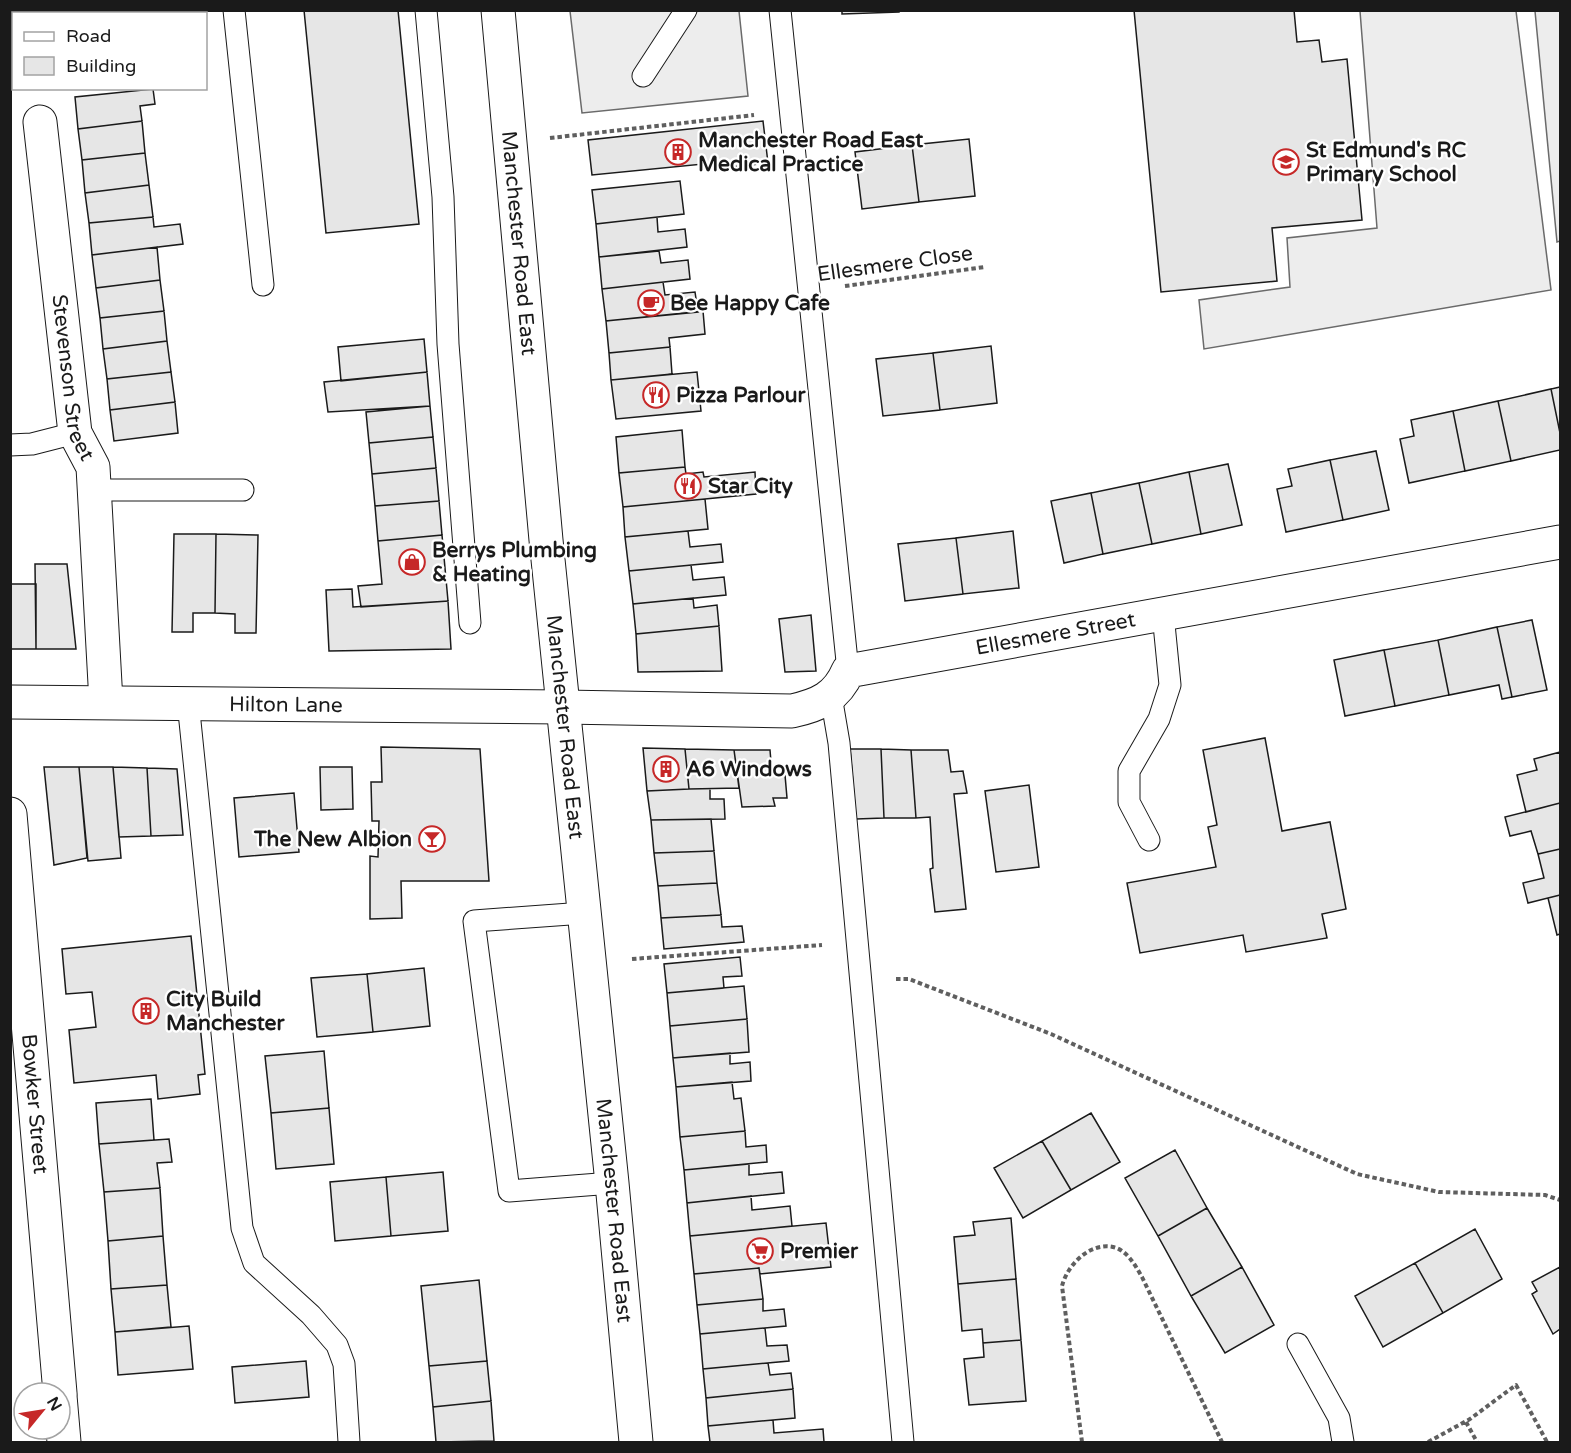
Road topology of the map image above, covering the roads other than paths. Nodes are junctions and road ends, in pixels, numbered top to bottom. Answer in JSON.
{"nodes":[{"id":1,"x":234,"y":10,"type":"edge"},
{"id":2,"x":426,"y":10,"type":"edge"},
{"id":3,"x":498,"y":10,"type":"edge"},
{"id":4,"x":686,"y":10,"type":"edge"},
{"id":5,"x":780,"y":10,"type":"edge"},
{"id":6,"x":643,"y":76,"type":"dead end"},
{"id":7,"x":40,"y":122,"type":"dead end"},
{"id":8,"x":263,"y":285,"type":"dead end"},
{"id":9,"x":75,"y":433,"type":"junction"},
{"id":10,"x":10,"y":445,"type":"edge"},
{"id":11,"x":94,"y":490,"type":"junction"},
{"id":12,"x":243,"y":490,"type":"dead end"},
{"id":13,"x":1560,"y":542,"type":"edge"},
{"id":14,"x":1163,"y":614,"type":"junction"},
{"id":15,"x":470,"y":624,"type":"dead end"},
{"id":16,"x":840,"y":683,"type":"junction"},
{"id":17,"x":10,"y":702,"type":"edge"},
{"id":18,"x":106,"y":702,"type":"junction"},
{"id":19,"x":188,"y":702,"type":"junction"},
{"id":20,"x":563,"y":707,"type":"junction"},
{"id":21,"x":10,"y":814,"type":"edge"},
{"id":22,"x":1149,"y":840,"type":"dead end"},
{"id":23,"x":584,"y":913,"type":"junction"},
{"id":24,"x":17,"y":956,"type":"edge"},
{"id":25,"x":612,"y":1183,"type":"junction"},
{"id":26,"x":1298,"y":1344,"type":"dead end"},
{"id":27,"x":59,"y":1381,"type":"edge"},
{"id":28,"x":349,"y":1443,"type":"edge"},
{"id":29,"x":636,"y":1443,"type":"edge"},
{"id":30,"x":903,"y":1443,"type":"edge"},
{"id":31,"x":1343,"y":1443,"type":"edge"}],
"edges":[{"from":1,"to":8,"type":"lane"},
{"from":2,"to":15,"type":"lane"},
{"from":3,"to":20,"type":"street","name":"Manchester Road East"},
{"from":4,"to":6,"type":"lane"},
{"from":5,"to":16,"type":"lane"},
{"from":7,"to":9,"type":"street","name":"Stevenson Street"},
{"from":9,"to":10,"type":"lane"},
{"from":9,"to":11,"type":"street","name":"Stevenson Street"},
{"from":11,"to":12,"type":"lane"},
{"from":11,"to":18,"type":"street","name":"Stevenson Street"},
{"from":13,"to":14,"type":"street","name":"Ellesmere Street"},
{"from":14,"to":16,"type":"street","name":"Ellesmere Street"},
{"from":14,"to":22,"type":"lane"},
{"from":16,"to":20,"type":"street","name":"Ellesmere Street"},
{"from":16,"to":30,"type":"lane"},
{"from":17,"to":18,"type":"street","name":"Hilton Lane"},
{"from":18,"to":19,"type":"street","name":"Hilton Lane"},
{"from":19,"to":20,"type":"street","name":"Hilton Lane"},
{"from":19,"to":28,"type":"lane"},
{"from":20,"to":23,"type":"street","name":"Manchester Road East"},
{"from":21,"to":24,"type":"street","name":"Bowker Street"},
{"from":23,"to":25,"type":"street","name":"Manchester Road East"},
{"from":23,"to":25,"type":"lane"},
{"from":24,"to":27,"type":"street","name":"Bowker Street"},
{"from":25,"to":29,"type":"street","name":"Manchester Road East"},
{"from":26,"to":31,"type":"lane"}]}
